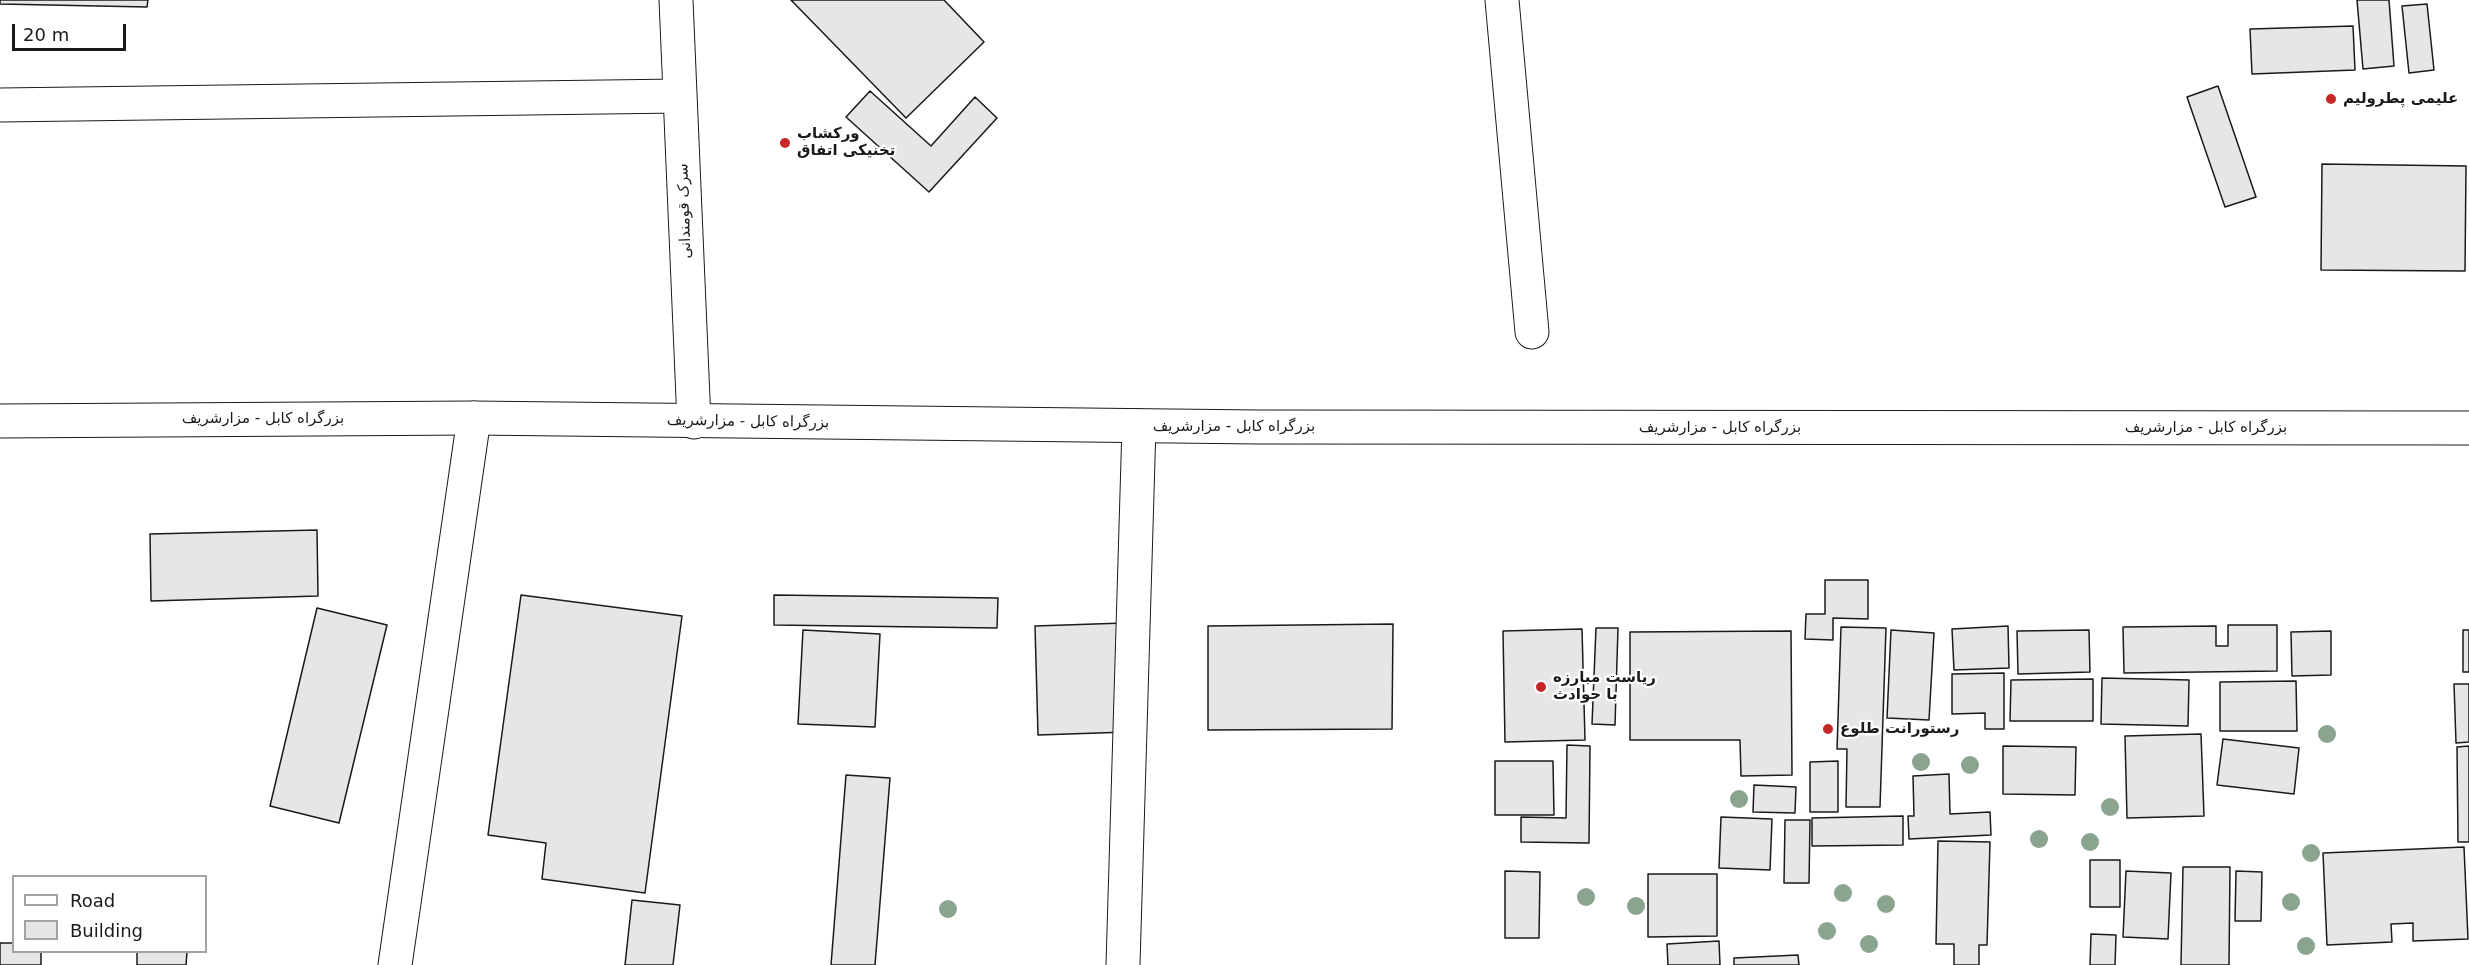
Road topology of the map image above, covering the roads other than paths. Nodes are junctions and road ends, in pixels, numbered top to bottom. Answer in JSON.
{"nodes":[{"id":1,"x":676,"y":0,"type":"edge"},
{"id":2,"x":1502,"y":0,"type":"edge"},
{"id":3,"x":680,"y":96,"type":"junction"},
{"id":4,"x":0,"y":105,"type":"edge"},
{"id":5,"x":1532,"y":332,"type":"dead end"},
{"id":6,"x":474,"y":418,"type":"junction"},
{"id":7,"x":0,"y":421,"type":"edge"},
{"id":8,"x":693,"y":422,"type":"junction"},
{"id":9,"x":1139,"y":426,"type":"junction"},
{"id":10,"x":2469,"y":428,"type":"edge"},
{"id":11,"x":395,"y":965,"type":"edge"},
{"id":12,"x":1123,"y":965,"type":"edge"}],
"edges":[{"from":1,"to":3,"type":"main road","name":"سرک قومندانی"},
{"from":2,"to":5,"type":"main road"},
{"from":3,"to":4,"type":"main road"},
{"from":3,"to":8,"type":"main road","name":"سرک قومندانی"},
{"from":6,"to":7,"type":"main road","name":"بزرگراه کابل - مزارشریف"},
{"from":6,"to":8,"type":"main road","name":"بزرگراه کابل - مزارشریف"},
{"from":6,"to":11,"type":"main road"},
{"from":8,"to":9,"type":"main road","name":"بزرگراه کابل - مزارشریف"},
{"from":9,"to":10,"type":"main road","name":"بزرگراه کابل - مزارشریف"},
{"from":9,"to":12,"type":"main road"}]}
